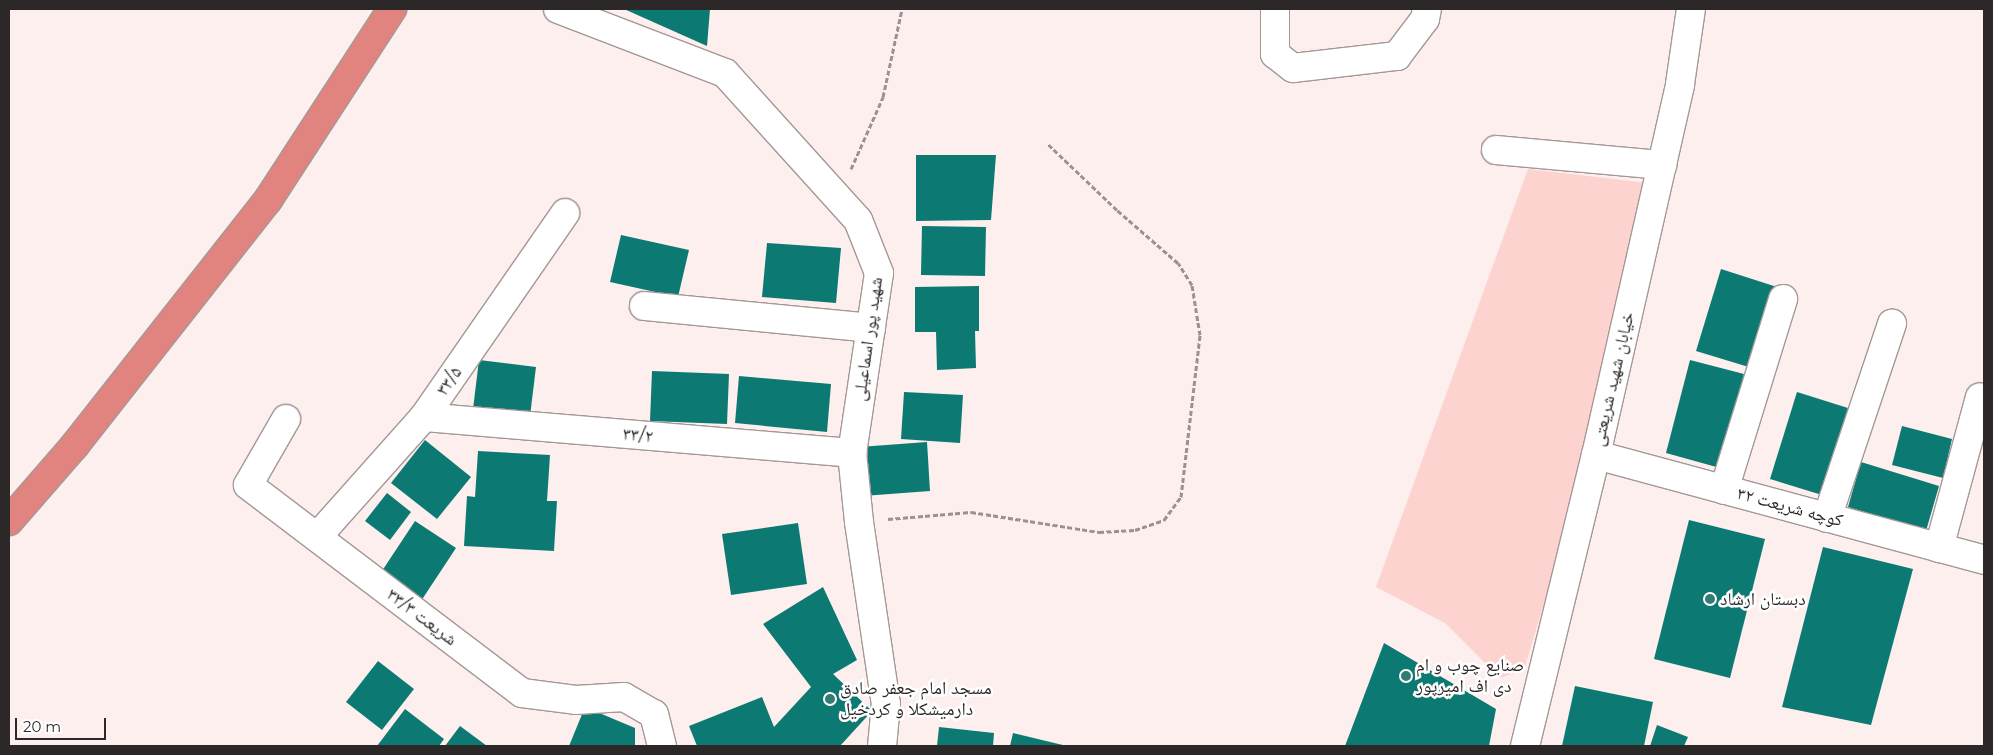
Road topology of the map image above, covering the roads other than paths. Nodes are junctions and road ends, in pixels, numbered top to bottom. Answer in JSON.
{"nodes":[{"id":1,"x":392,"y":9,"type":"edge"},
{"id":2,"x":558,"y":9,"type":"edge"},
{"id":3,"x":1275,"y":9,"type":"edge"},
{"id":4,"x":1427,"y":9,"type":"edge"},
{"id":5,"x":1691,"y":9,"type":"edge"},
{"id":6,"x":1496,"y":150,"type":"dead end"},
{"id":7,"x":1662,"y":165,"type":"junction"},
{"id":8,"x":566,"y":213,"type":"dead end"},
{"id":9,"x":1783,"y":299,"type":"dead end"},
{"id":10,"x":644,"y":306,"type":"dead end"},
{"id":11,"x":1892,"y":324,"type":"dead end"},
{"id":12,"x":871,"y":328,"type":"junction"},
{"id":13,"x":1980,"y":397,"type":"dead end"},
{"id":14,"x":424,"y":417,"type":"junction"},
{"id":15,"x":286,"y":419,"type":"dead end"},
{"id":16,"x":852,"y":453,"type":"junction"},
{"id":17,"x":1596,"y":455,"type":"junction"},
{"id":18,"x":1724,"y":490,"type":"junction"},
{"id":19,"x":1828,"y":518,"type":"junction"},
{"id":20,"x":9,"y":521,"type":"edge"},
{"id":21,"x":317,"y":537,"type":"junction"},
{"id":22,"x":1939,"y":548,"type":"junction"},
{"id":23,"x":1984,"y":560,"type":"edge"},
{"id":24,"x":662,"y":746,"type":"edge"},
{"id":25,"x":882,"y":746,"type":"edge"},
{"id":26,"x":1525,"y":746,"type":"edge"}],
"edges":[{"from":1,"to":20,"type":"highway"},
{"from":2,"to":12,"type":"street","name":"شهید پور اسماعیلی"},
{"from":3,"to":4,"type":"street"},
{"from":5,"to":7,"type":"street","name":"خیابان شهید شریعتی"},
{"from":6,"to":7,"type":"street"},
{"from":7,"to":17,"type":"street","name":"خیابان شهید شریعتی"},
{"from":8,"to":14,"type":"street","name":"۳۳/۵"},
{"from":9,"to":18,"type":"street"},
{"from":10,"to":12,"type":"street"},
{"from":11,"to":19,"type":"street"},
{"from":12,"to":16,"type":"street","name":"شهید پور اسماعیلی"},
{"from":13,"to":22,"type":"street"},
{"from":14,"to":16,"type":"street","name":"۳۳/۲"},
{"from":14,"to":21,"type":"street","name":"۳۳/۵"},
{"from":15,"to":21,"type":"street","name":"شریعت ۳۳/۳"},
{"from":16,"to":25,"type":"street","name":"شهید پور اسماعیلی"},
{"from":17,"to":18,"type":"street","name":"کوچه شریعت ۳۲"},
{"from":17,"to":26,"type":"street","name":"خیابان شهید شریعتی"},
{"from":18,"to":19,"type":"street","name":"کوچه شریعت ۳۲"},
{"from":19,"to":22,"type":"street","name":"کوچه شریعت ۳۲"},
{"from":21,"to":24,"type":"street","name":"شریعت ۳۳/۳"},
{"from":22,"to":23,"type":"street","name":"کوچه شریعت ۳۲"}]}
